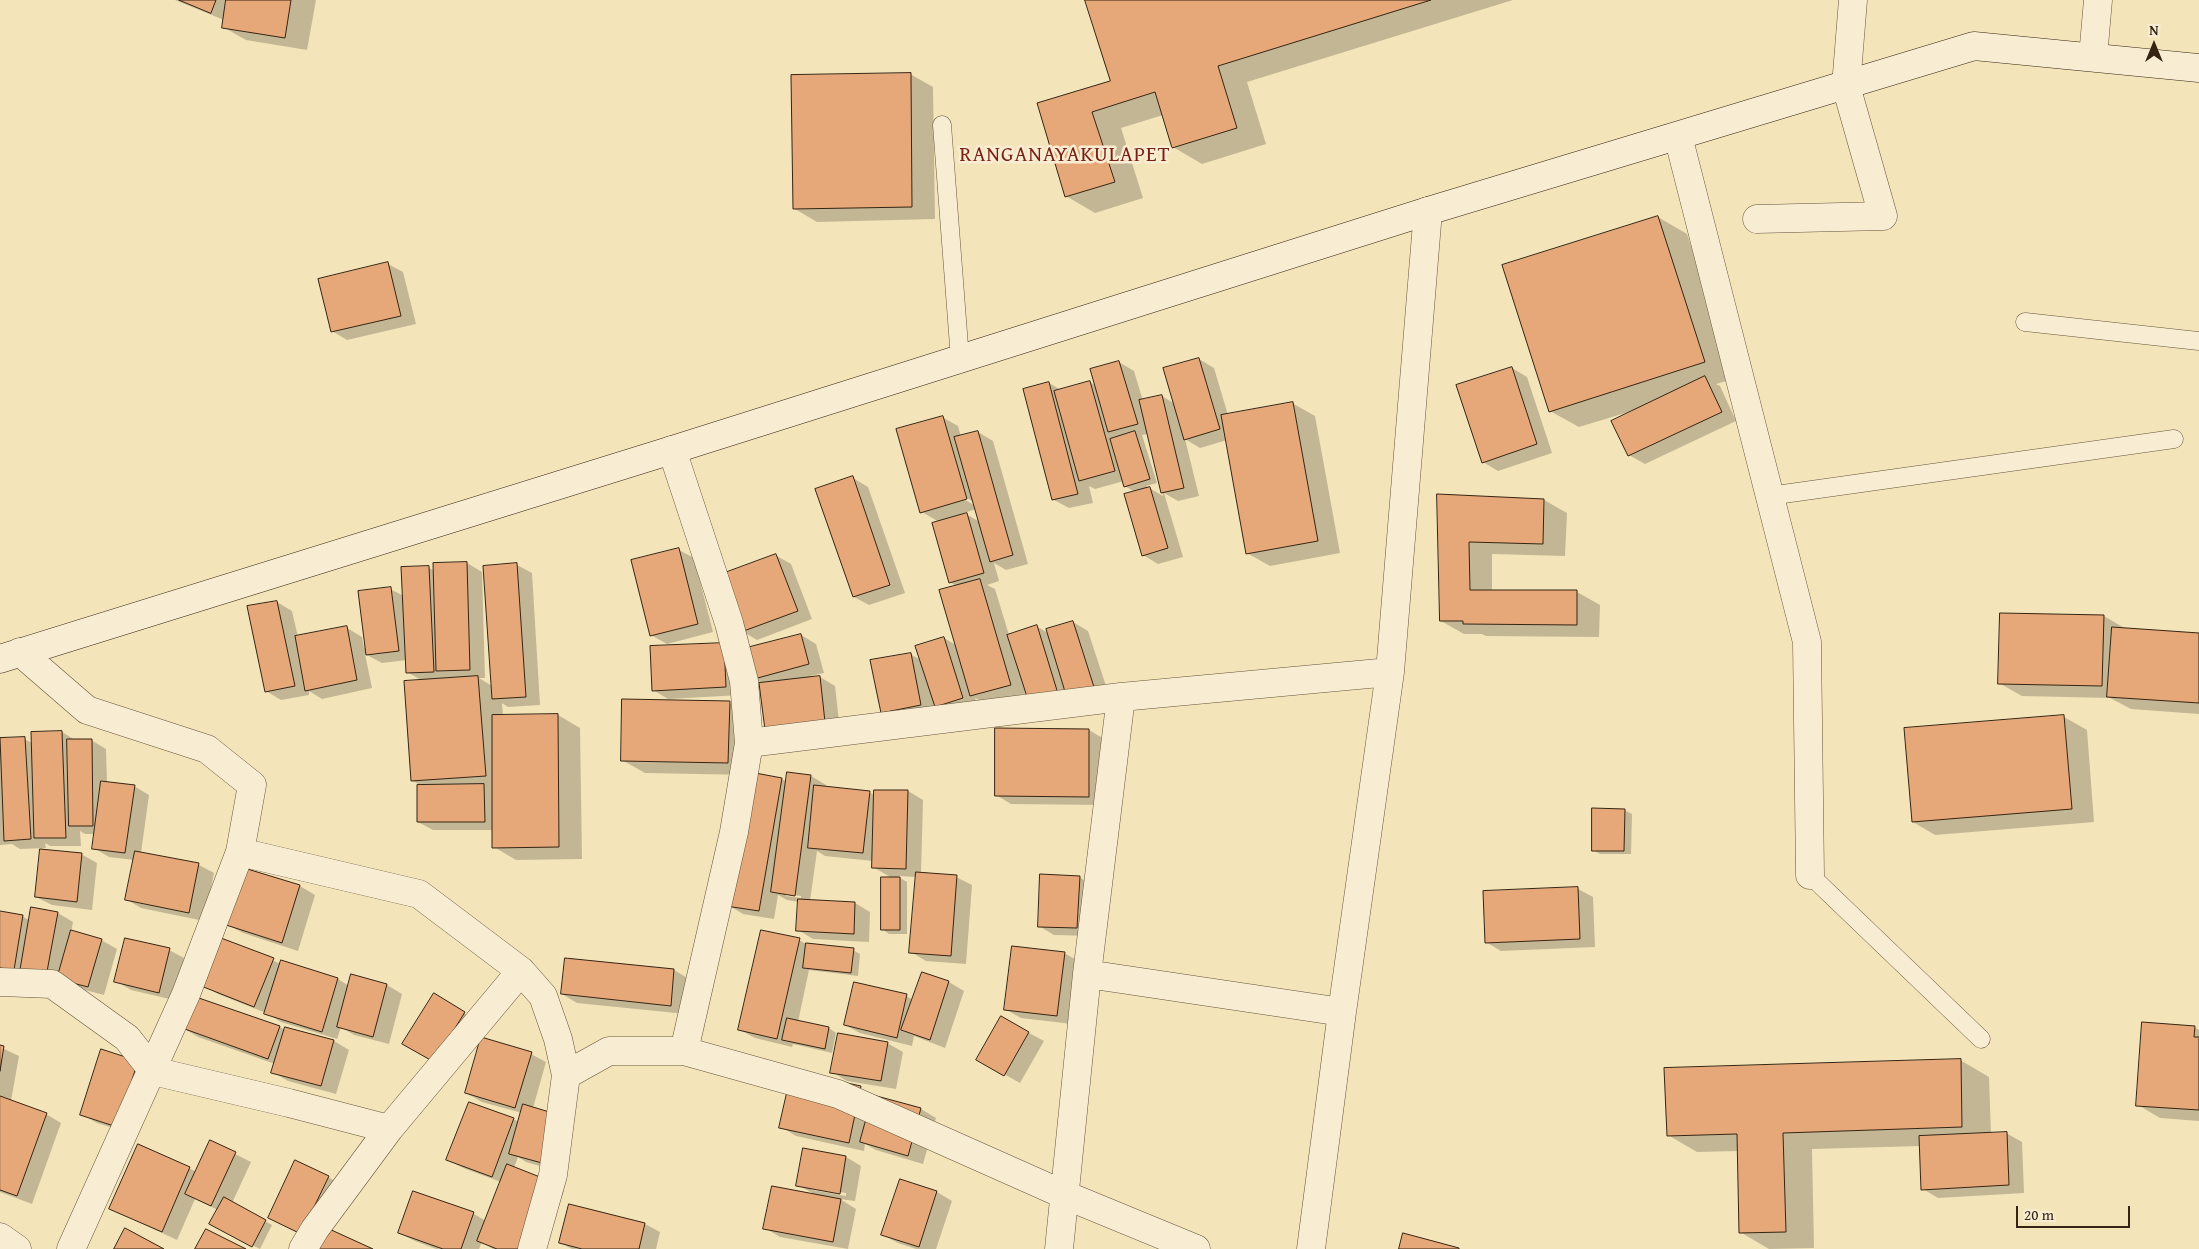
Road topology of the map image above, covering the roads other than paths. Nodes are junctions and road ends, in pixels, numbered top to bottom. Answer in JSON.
{"nodes":[{"id":1,"x":1853,"y":0,"type":"edge"},
{"id":2,"x":2098,"y":0,"type":"edge"},
{"id":3,"x":2093,"y":57,"type":"junction"},
{"id":4,"x":2199,"y":68,"type":"edge"},
{"id":5,"x":1846,"y":86,"type":"junction"},
{"id":6,"x":942,"y":125,"type":"dead end"},
{"id":7,"x":1678,"y":136,"type":"junction"},
{"id":8,"x":1428,"y":210,"type":"junction"},
{"id":9,"x":1757,"y":219,"type":"dead end"},
{"id":10,"x":2025,"y":322,"type":"dead end"},
{"id":11,"x":2199,"y":340,"type":"edge"},
{"id":12,"x":960,"y":359,"type":"junction"},
{"id":13,"x":2174,"y":439,"type":"dead end"},
{"id":14,"x":672,"y":450,"type":"junction"},
{"id":15,"x":1769,"y":496,"type":"junction"},
{"id":16,"x":10,"y":656,"type":"edge"},
{"id":17,"x":1390,"y":672,"type":"junction"},
{"id":18,"x":1121,"y":697,"type":"junction"},
{"id":19,"x":748,"y":743,"type":"junction"},
{"id":20,"x":240,"y":852,"type":"junction"},
{"id":21,"x":1810,"y":875,"type":"joint"},
{"id":22,"x":521,"y":971,"type":"junction"},
{"id":23,"x":1087,"y":974,"type":"junction"},
{"id":24,"x":0,"y":982,"type":"edge"},
{"id":25,"x":1342,"y":1012,"type":"junction"},
{"id":26,"x":1981,"y":1039,"type":"dead end"},
{"id":27,"x":684,"y":1051,"type":"junction"},
{"id":28,"x":153,"y":1071,"type":"junction"},
{"id":29,"x":566,"y":1075,"type":"junction"},
{"id":30,"x":389,"y":1129,"type":"junction"},
{"id":31,"x":1065,"y":1195,"type":"junction"},
{"id":32,"x":0,"y":1237,"type":"edge"},
{"id":33,"x":17,"y":1249,"type":"edge"},
{"id":34,"x":71,"y":1249,"type":"edge"},
{"id":35,"x":303,"y":1249,"type":"edge"},
{"id":36,"x":532,"y":1249,"type":"edge"},
{"id":37,"x":1060,"y":1249,"type":"edge"},
{"id":38,"x":1196,"y":1249,"type":"edge"},
{"id":39,"x":1311,"y":1249,"type":"edge"}],
"edges":[{"from":1,"to":5,"type":"street"},
{"from":2,"to":3,"type":"street"},
{"from":3,"to":4,"type":"street"},
{"from":3,"to":5,"type":"street"},
{"from":5,"to":7,"type":"street"},
{"from":5,"to":9,"type":"street"},
{"from":6,"to":12,"type":"lane"},
{"from":7,"to":8,"type":"street"},
{"from":7,"to":15,"type":"street"},
{"from":8,"to":12,"type":"street"},
{"from":8,"to":17,"type":"street"},
{"from":10,"to":11,"type":"lane"},
{"from":12,"to":14,"type":"street"},
{"from":13,"to":15,"type":"lane"},
{"from":14,"to":16,"type":"street"},
{"from":14,"to":19,"type":"street"},
{"from":15,"to":21,"type":"street"},
{"from":16,"to":20,"type":"street"},
{"from":17,"to":18,"type":"street"},
{"from":17,"to":25,"type":"street"},
{"from":18,"to":19,"type":"street"},
{"from":18,"to":23,"type":"street"},
{"from":19,"to":27,"type":"street"},
{"from":20,"to":22,"type":"street"},
{"from":20,"to":28,"type":"street"},
{"from":21,"to":26,"type":"lane"},
{"from":22,"to":29,"type":"street"},
{"from":22,"to":30,"type":"street"},
{"from":23,"to":25,"type":"street"},
{"from":23,"to":31,"type":"street"},
{"from":24,"to":28,"type":"street"},
{"from":25,"to":39,"type":"street"},
{"from":27,"to":29,"type":"street"},
{"from":27,"to":31,"type":"street"},
{"from":28,"to":30,"type":"street"},
{"from":28,"to":34,"type":"street"},
{"from":29,"to":36,"type":"street"},
{"from":30,"to":35,"type":"street"},
{"from":31,"to":37,"type":"street"},
{"from":31,"to":38,"type":"street"},
{"from":32,"to":33,"type":"street"}]}
